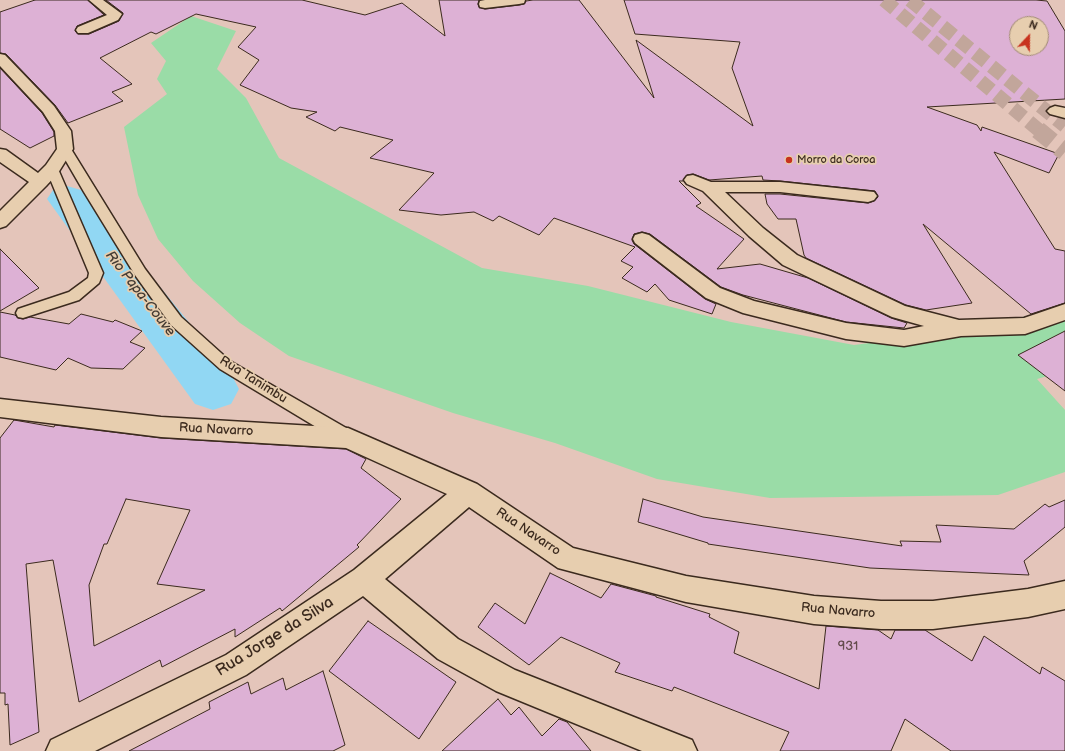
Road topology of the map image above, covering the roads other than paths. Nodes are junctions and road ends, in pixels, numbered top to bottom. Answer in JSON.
{"nodes":[{"id":1,"x":95,"y":0,"type":"edge"},
{"id":2,"x":519,"y":0,"type":"edge"},
{"id":3,"x":485,"y":4,"type":"dead end"},
{"id":4,"x":83,"y":30,"type":"dead end"},
{"id":5,"x":0,"y":58,"type":"edge"},
{"id":6,"x":65,"y":149,"type":"junction"},
{"id":7,"x":0,"y":154,"type":"edge"},
{"id":8,"x":46,"y":175,"type":"junction"},
{"id":9,"x":868,"y":196,"type":"dead end"},
{"id":10,"x":0,"y":222,"type":"edge"},
{"id":11,"x":642,"y":239,"type":"dead end"},
{"id":12,"x":1065,"y":312,"type":"edge"},
{"id":13,"x":23,"y":313,"type":"dead end"},
{"id":14,"x":961,"y":328,"type":"junction"},
{"id":15,"x":0,"y":408,"type":"edge"},
{"id":16,"x":348,"y":438,"type":"junction"},
{"id":17,"x":468,"y":492,"type":"junction"},
{"id":18,"x":364,"y":580,"type":"junction"},
{"id":19,"x":1065,"y":595,"type":"edge"},
{"id":20,"x":62,"y":751,"type":"edge"},
{"id":21,"x":681,"y":751,"type":"edge"}],
"edges":[{"from":1,"to":4,"type":"street"},
{"from":2,"to":3,"type":"street"},
{"from":5,"to":6,"type":"street"},
{"from":6,"to":8,"type":"street"},
{"from":6,"to":16,"type":"lane","name":"Rua Tanimbu"},
{"from":7,"to":8,"type":"street"},
{"from":8,"to":10,"type":"street"},
{"from":8,"to":13,"type":"lane"},
{"from":9,"to":14,"type":"street"},
{"from":11,"to":14,"type":"street"},
{"from":12,"to":14,"type":"street"},
{"from":15,"to":16,"type":"street","name":"Rua Navarro"},
{"from":16,"to":17,"type":"street","name":"Rua Navarro"},
{"from":17,"to":18,"type":"street","name":"Rua Jorge da Silva"},
{"from":17,"to":19,"type":"street","name":"Rua Navarro"},
{"from":18,"to":20,"type":"street","name":"Rua Jorge da Silva"},
{"from":18,"to":21,"type":"street"}]}
